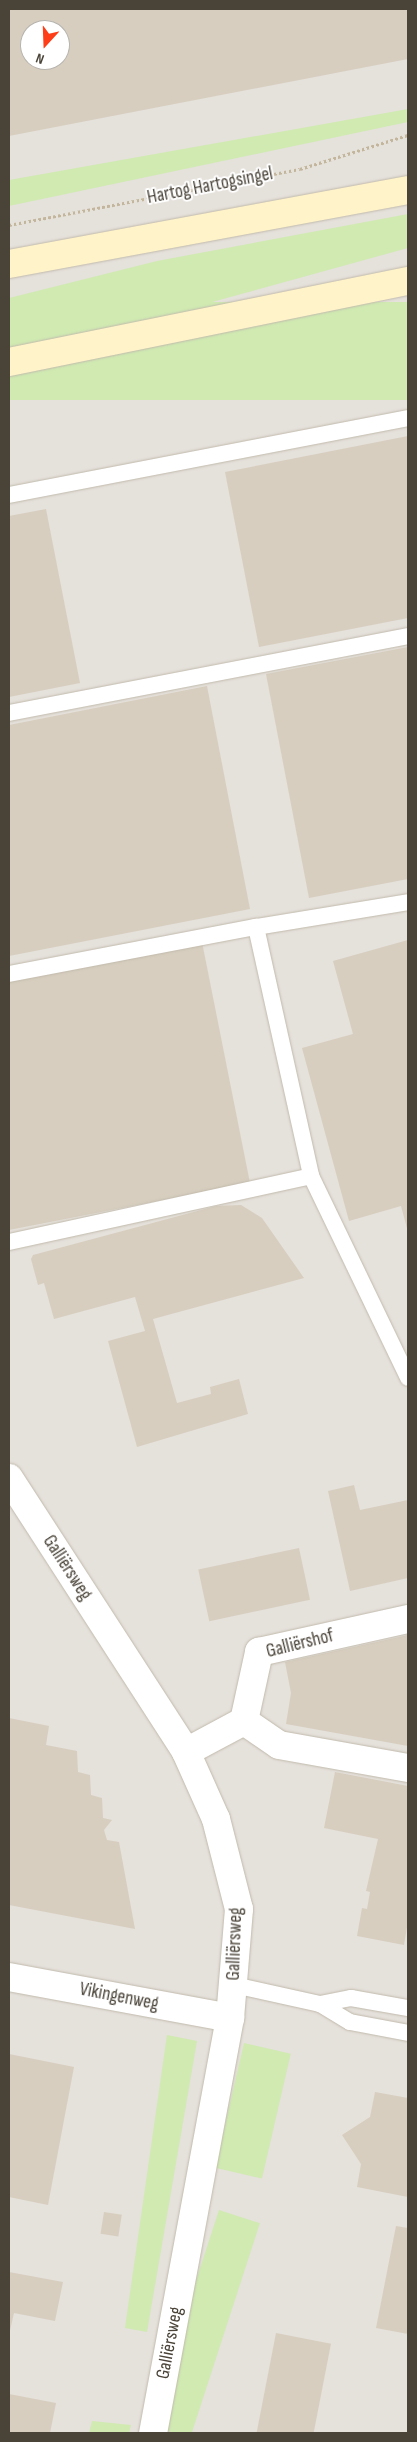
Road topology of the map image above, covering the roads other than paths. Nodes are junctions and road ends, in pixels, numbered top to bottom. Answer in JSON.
{"nodes":[{"id":1,"x":408,"y":190,"type":"edge"},
{"id":2,"x":9,"y":264,"type":"edge"},
{"id":3,"x":407,"y":281,"type":"edge"},
{"id":4,"x":9,"y":362,"type":"edge"},
{"id":5,"x":408,"y":418,"type":"edge"},
{"id":6,"x":9,"y":495,"type":"edge"},
{"id":7,"x":408,"y":636,"type":"edge"},
{"id":8,"x":9,"y":713,"type":"edge"},
{"id":9,"x":408,"y":902,"type":"edge"},
{"id":10,"x":256,"y":927,"type":"junction"},
{"id":11,"x":9,"y":974,"type":"edge"},
{"id":12,"x":311,"y":1176,"type":"junction"},
{"id":13,"x":9,"y":1242,"type":"edge"},
{"id":14,"x":408,"y":1378,"type":"edge"},
{"id":15,"x":9,"y":1478,"type":"edge"},
{"id":16,"x":408,"y":1619,"type":"edge"},
{"id":17,"x":244,"y":1721,"type":"junction"},
{"id":18,"x":186,"y":1752,"type":"junction"},
{"id":19,"x":408,"y":1768,"type":"edge"},
{"id":20,"x":9,"y":1977,"type":"edge"},
{"id":21,"x":234,"y":1985,"type":"junction"},
{"id":22,"x":320,"y":2004,"type":"junction"},
{"id":23,"x":408,"y":2008,"type":"edge"},
{"id":24,"x":230,"y":2018,"type":"junction"},
{"id":25,"x":408,"y":2033,"type":"edge"},
{"id":26,"x":153,"y":2433,"type":"edge"}],
"edges":[{"from":1,"to":2,"type":"street","name":"Hartog Hartogsingel"},
{"from":3,"to":4,"type":"street"},
{"from":5,"to":6,"type":"lane"},
{"from":7,"to":8,"type":"lane"},
{"from":9,"to":10,"type":"lane"},
{"from":10,"to":11,"type":"lane"},
{"from":10,"to":12,"type":"lane"},
{"from":12,"to":13,"type":"lane"},
{"from":12,"to":14,"type":"lane"},
{"from":15,"to":18,"type":"street","name":"Galliërsweg"},
{"from":16,"to":17,"type":"street","name":"Galliërshof"},
{"from":17,"to":18,"type":"street"},
{"from":17,"to":19,"type":"street"},
{"from":18,"to":21,"type":"street","name":"Galliërsweg"},
{"from":20,"to":24,"type":"street","name":"Vikingenweg"},
{"from":21,"to":22,"type":"lane"},
{"from":21,"to":24,"type":"street","name":"Galliërsweg"},
{"from":22,"to":23,"type":"lane"},
{"from":22,"to":25,"type":"lane"},
{"from":24,"to":26,"type":"street","name":"Galliërsweg"}]}
